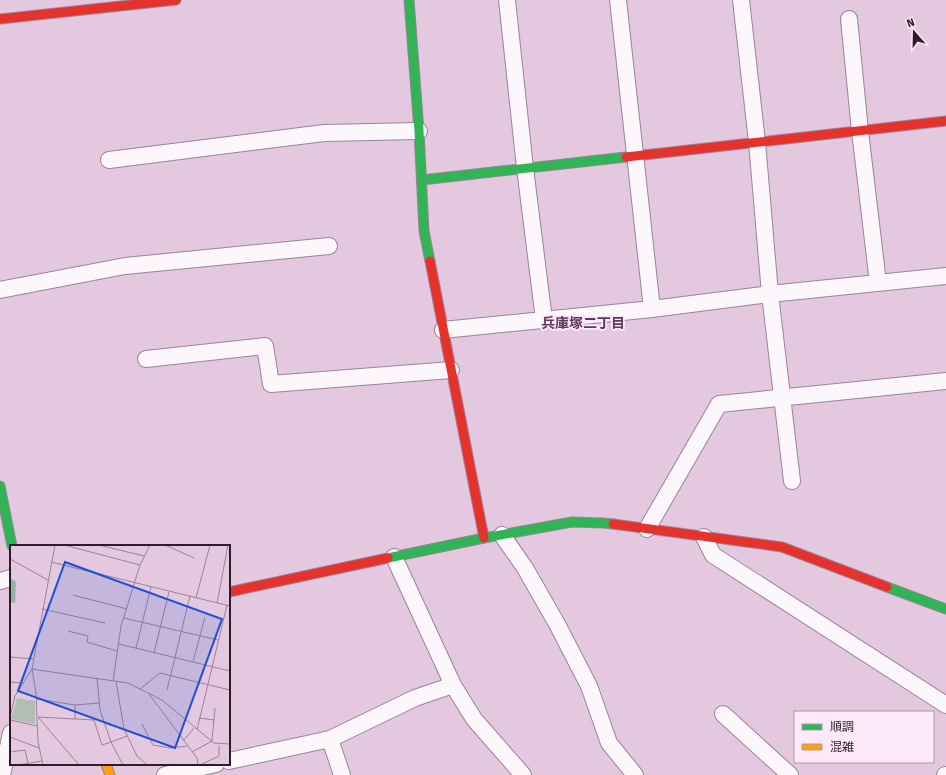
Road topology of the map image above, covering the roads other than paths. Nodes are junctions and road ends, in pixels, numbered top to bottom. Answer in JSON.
{"nodes":[{"id":1,"x":176,"y":0,"type":"edge"},
{"id":2,"x":409,"y":0,"type":"edge"},
{"id":3,"x":507,"y":0,"type":"edge"},
{"id":4,"x":618,"y":0,"type":"edge"},
{"id":5,"x":741,"y":0,"type":"edge"},
{"id":6,"x":0,"y":19,"type":"edge"},
{"id":7,"x":849,"y":19,"type":"dead end"},
{"id":8,"x":946,"y":121,"type":"edge"},
{"id":9,"x":419,"y":131,"type":"junction"},
{"id":10,"x":860,"y":131,"type":"junction"},
{"id":11,"x":757,"y":142,"type":"junction"},
{"id":12,"x":635,"y":156,"type":"junction"},
{"id":13,"x":109,"y":160,"type":"dead end"},
{"id":14,"x":525,"y":168,"type":"junction"},
{"id":15,"x":422,"y":180,"type":"junction"},
{"id":16,"x":330,"y":246,"type":"dead end"},
{"id":17,"x":946,"y":276,"type":"edge"},
{"id":18,"x":878,"y":283,"type":"junction"},
{"id":19,"x":0,"y":290,"type":"edge"},
{"id":20,"x":770,"y":294,"type":"junction"},
{"id":21,"x":652,"y":309,"type":"junction"},
{"id":22,"x":544,"y":320,"type":"junction"},
{"id":23,"x":443,"y":330,"type":"junction"},
{"id":24,"x":146,"y":359,"type":"dead end"},
{"id":25,"x":451,"y":370,"type":"junction"},
{"id":26,"x":946,"y":381,"type":"edge"},
{"id":27,"x":782,"y":398,"type":"junction"},
{"id":28,"x":792,"y":481,"type":"dead end"},
{"id":29,"x":0,"y":486,"type":"edge"},
{"id":30,"x":647,"y":530,"type":"junction"},
{"id":31,"x":502,"y":535,"type":"junction"},
{"id":32,"x":704,"y":537,"type":"junction"},
{"id":33,"x":484,"y":538,"type":"junction"},
{"id":34,"x":12,"y":545,"type":"edge"},
{"id":35,"x":394,"y":557,"type":"junction"},
{"id":36,"x":10,"y":578,"type":"edge"},
{"id":37,"x":0,"y":581,"type":"edge"},
{"id":38,"x":230,"y":592,"type":"edge"},
{"id":39,"x":946,"y":609,"type":"edge"},
{"id":40,"x":453,"y":685,"type":"junction"},
{"id":41,"x":946,"y":704,"type":"edge"},
{"id":42,"x":723,"y":714,"type":"dead end"},
{"id":43,"x":10,"y":725,"type":"edge"},
{"id":44,"x":0,"y":728,"type":"edge"},
{"id":45,"x":10,"y":738,"type":"edge"},
{"id":46,"x":330,"y":739,"type":"junction"},
{"id":47,"x":230,"y":761,"type":"edge"},
{"id":48,"x":106,"y":765,"type":"edge"},
{"id":49,"x":211,"y":765,"type":"edge"},
{"id":50,"x":2,"y":775,"type":"edge"},
{"id":51,"x":110,"y":775,"type":"edge"},
{"id":52,"x":164,"y":775,"type":"edge"},
{"id":53,"x":342,"y":775,"type":"edge"},
{"id":54,"x":524,"y":775,"type":"edge"},
{"id":55,"x":635,"y":775,"type":"edge"},
{"id":56,"x":790,"y":775,"type":"edge"}],
"edges":[{"from":1,"to":6,"type":"street"},
{"from":2,"to":9,"type":"street"},
{"from":3,"to":14,"type":"street"},
{"from":4,"to":12,"type":"street"},
{"from":5,"to":11,"type":"street"},
{"from":7,"to":10,"type":"street"},
{"from":8,"to":10,"type":"street"},
{"from":9,"to":13,"type":"street"},
{"from":9,"to":15,"type":"street"},
{"from":10,"to":11,"type":"street"},
{"from":10,"to":18,"type":"street"},
{"from":11,"to":12,"type":"street"},
{"from":11,"to":20,"type":"street"},
{"from":12,"to":14,"type":"street"},
{"from":12,"to":21,"type":"street"},
{"from":14,"to":15,"type":"street"},
{"from":14,"to":22,"type":"street"},
{"from":15,"to":23,"type":"street"},
{"from":16,"to":19,"type":"street"},
{"from":17,"to":18,"type":"street"},
{"from":18,"to":20,"type":"street"},
{"from":20,"to":21,"type":"street"},
{"from":20,"to":27,"type":"street"},
{"from":21,"to":22,"type":"street"},
{"from":22,"to":23,"type":"street"},
{"from":23,"to":25,"type":"street"},
{"from":24,"to":25,"type":"street"},
{"from":25,"to":33,"type":"street"},
{"from":26,"to":27,"type":"street"},
{"from":27,"to":28,"type":"street"},
{"from":27,"to":30,"type":"street"},
{"from":29,"to":34,"type":"street"},
{"from":30,"to":31,"type":"street"},
{"from":30,"to":32,"type":"street"},
{"from":31,"to":33,"type":"street"},
{"from":31,"to":55,"type":"street"},
{"from":32,"to":39,"type":"street"},
{"from":32,"to":41,"type":"street"},
{"from":33,"to":35,"type":"street"},
{"from":35,"to":38,"type":"street"},
{"from":35,"to":40,"type":"street"},
{"from":36,"to":37,"type":"street"},
{"from":40,"to":46,"type":"street"},
{"from":40,"to":54,"type":"street"},
{"from":42,"to":56,"type":"street"},
{"from":43,"to":44,"type":"street"},
{"from":45,"to":50,"type":"street"},
{"from":46,"to":47,"type":"street"},
{"from":46,"to":53,"type":"street"},
{"from":48,"to":51,"type":"street"},
{"from":49,"to":52,"type":"street"}]}
